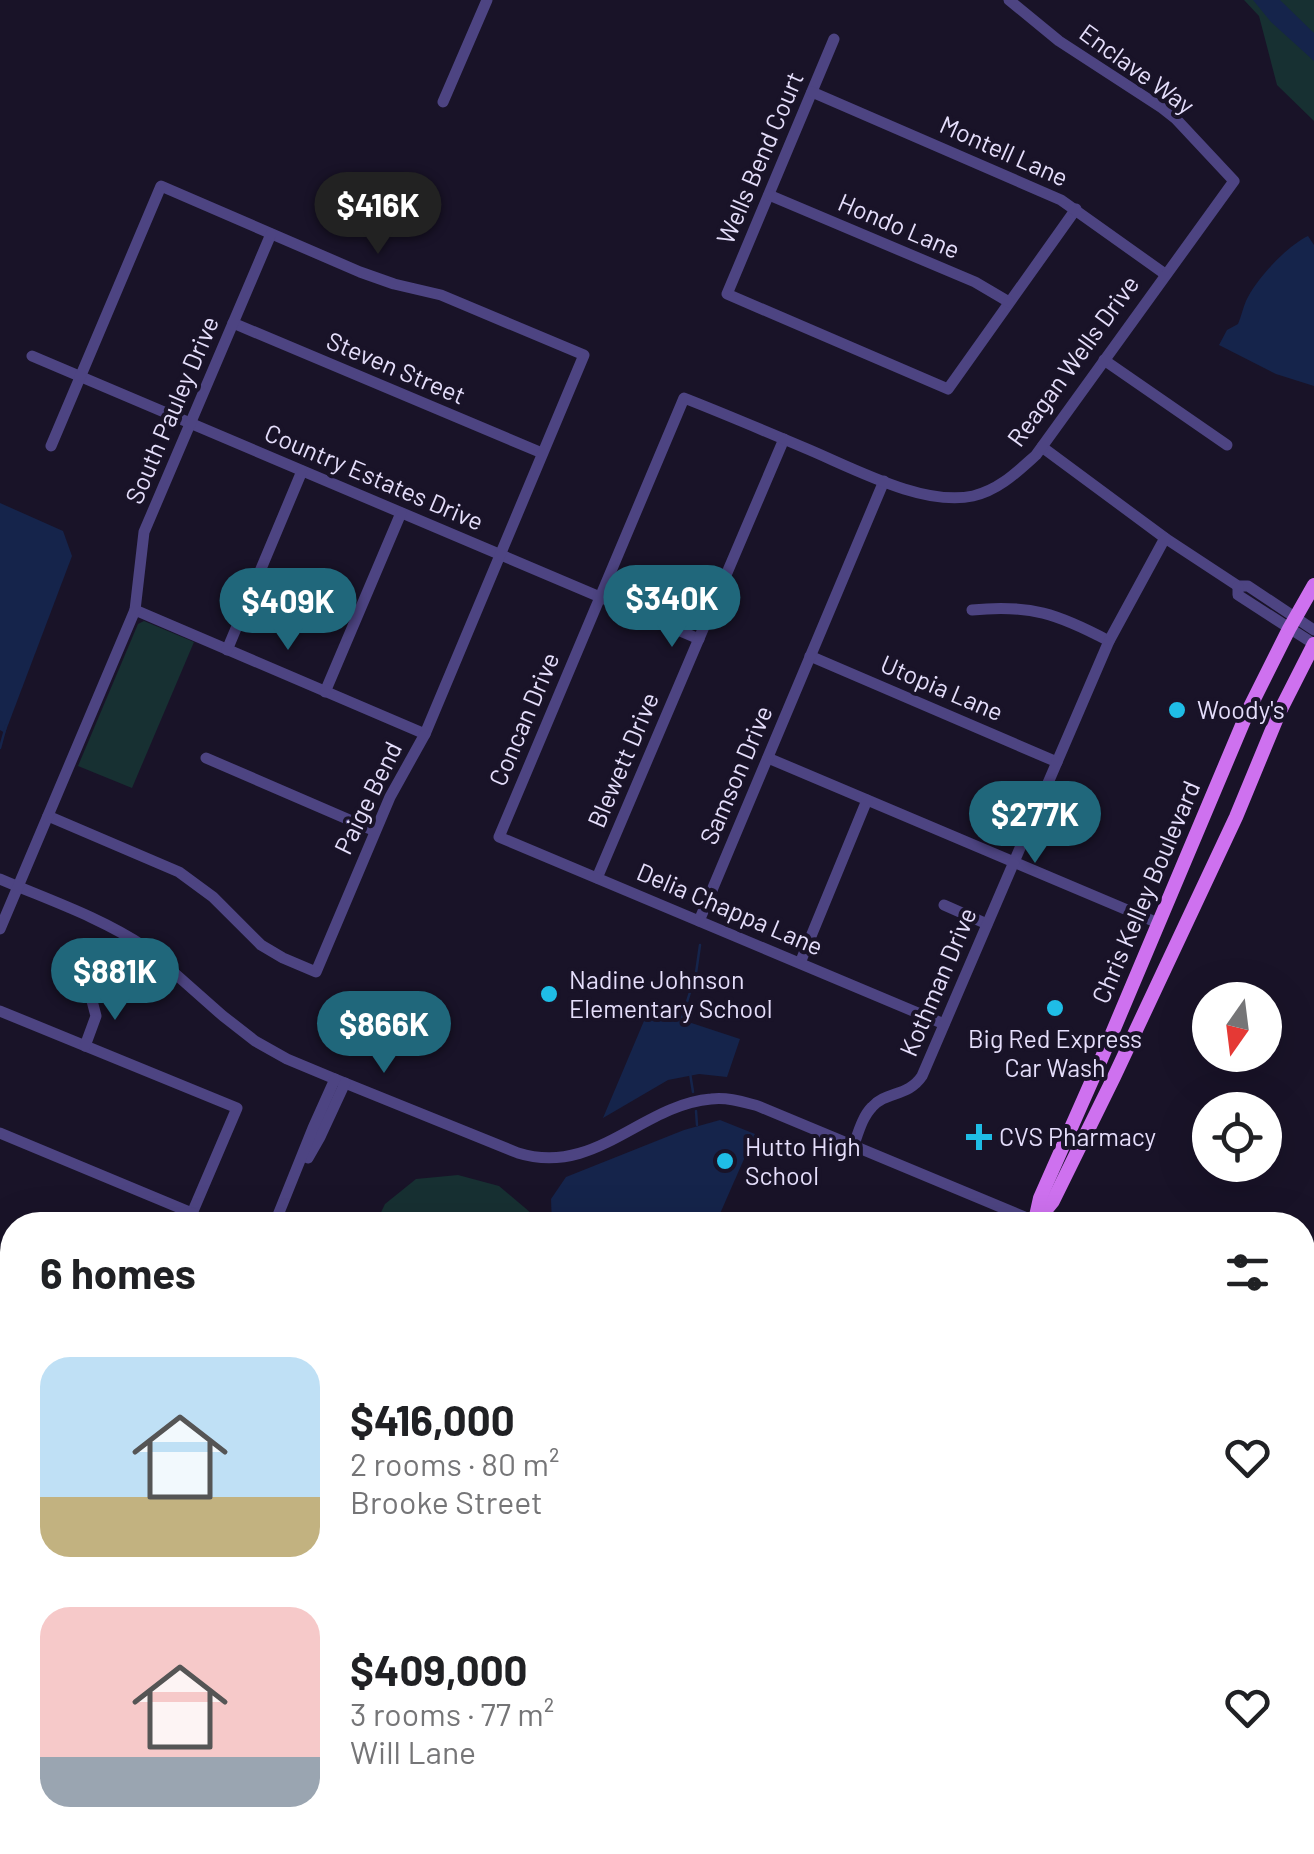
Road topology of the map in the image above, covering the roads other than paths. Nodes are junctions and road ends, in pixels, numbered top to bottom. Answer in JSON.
{"nodes":[{"id":1,"x":486,"y":0,"type":"edge"},
{"id":2,"x":1009,"y":0,"type":"edge"},
{"id":3,"x":834,"y":39,"type":"dead end"},
{"id":4,"x":812,"y":92,"type":"junction"},
{"id":5,"x":443,"y":102,"type":"dead end"},
{"id":6,"x":1234,"y":181,"type":"joint"},
{"id":7,"x":768,"y":195,"type":"junction"},
{"id":8,"x":1076,"y":209,"type":"junction"},
{"id":9,"x":272,"y":234,"type":"junction"},
{"id":10,"x":1165,"y":274,"type":"junction"},
{"id":11,"x":1009,"y":302,"type":"junction"},
{"id":12,"x":233,"y":323,"type":"junction"},
{"id":13,"x":32,"y":356,"type":"dead end"},
{"id":14,"x":1104,"y":360,"type":"junction"},
{"id":15,"x":81,"y":376,"type":"junction"},
{"id":16,"x":684,"y":398,"type":"joint"},
{"id":17,"x":190,"y":423,"type":"junction"},
{"id":18,"x":784,"y":439,"type":"junction"},
{"id":19,"x":52,"y":446,"type":"dead end"},
{"id":20,"x":1227,"y":446,"type":"dead end"},
{"id":21,"x":1042,"y":447,"type":"junction"},
{"id":22,"x":542,"y":454,"type":"junction"},
{"id":23,"x":302,"y":470,"type":"junction"},
{"id":24,"x":884,"y":481,"type":"junction"},
{"id":25,"x":401,"y":513,"type":"junction"},
{"id":26,"x":1165,"y":538,"type":"junction"},
{"id":27,"x":500,"y":555,"type":"junction"},
{"id":28,"x":1314,"y":586,"type":"edge"},
{"id":29,"x":600,"y":597,"type":"junction"},
{"id":30,"x":135,"y":610,"type":"junction"},
{"id":31,"x":972,"y":610,"type":"dead end"},
{"id":32,"x":1292,"y":623,"type":"junction"},
{"id":33,"x":1314,"y":630,"type":"edge"},
{"id":34,"x":699,"y":639,"type":"junction"},
{"id":35,"x":1109,"y":640,"type":"junction"},
{"id":36,"x":1314,"y":644,"type":"edge"},
{"id":37,"x":228,"y":650,"type":"junction"},
{"id":38,"x":810,"y":656,"type":"junction"},
{"id":39,"x":325,"y":692,"type":"junction"},
{"id":40,"x":424,"y":734,"type":"junction"},
{"id":41,"x":206,"y":758,"type":"dead end"},
{"id":42,"x":768,"y":758,"type":"junction"},
{"id":43,"x":1057,"y":762,"type":"junction"},
{"id":44,"x":867,"y":800,"type":"junction"},
{"id":45,"x":48,"y":816,"type":"junction"},
{"id":46,"x":375,"y":831,"type":"junction"},
{"id":47,"x":499,"y":837,"type":"joint"},
{"id":48,"x":1014,"y":862,"type":"junction"},
{"id":49,"x":0,"y":878,"type":"edge"},
{"id":50,"x":597,"y":878,"type":"junction"},
{"id":51,"x":18,"y":886,"type":"junction"},
{"id":52,"x":944,"y":905,"type":"dead end"},
{"id":53,"x":700,"y":921,"type":"junction"},
{"id":54,"x":1158,"y":923,"type":"junction"},
{"id":55,"x":987,"y":924,"type":"junction"},
{"id":56,"x":0,"y":929,"type":"edge"},
{"id":57,"x":800,"y":963,"type":"junction"},
{"id":58,"x":91,"y":997,"type":"dead end"},
{"id":59,"x":0,"y":1011,"type":"edge"},
{"id":60,"x":944,"y":1024,"type":"junction"},
{"id":61,"x":84,"y":1046,"type":"junction"},
{"id":62,"x":340,"y":1081,"type":"junction"},
{"id":63,"x":0,"y":1133,"type":"edge"},
{"id":64,"x":853,"y":1146,"type":"junction"},
{"id":65,"x":175,"y":1212,"type":"edge"},
{"id":66,"x":193,"y":1212,"type":"edge"},
{"id":67,"x":280,"y":1212,"type":"edge"},
{"id":68,"x":1010,"y":1212,"type":"edge"},
{"id":69,"x":1039,"y":1212,"type":"edge"},
{"id":70,"x":1046,"y":1212,"type":"edge"}],
"edges":[{"from":1,"to":5,"type":"street"},
{"from":2,"to":6,"type":"street","name":"Enclave Way"},
{"from":3,"to":4,"type":"street","name":"Wells Bend Court"},
{"from":4,"to":7,"type":"street","name":"Wells Bend Court"},
{"from":4,"to":8,"type":"street","name":"Montell Lane"},
{"from":6,"to":10,"type":"street","name":"Reagan Wells Drive"},
{"from":7,"to":11,"type":"street","name":"Hondo Lane"},
{"from":7,"to":11,"type":"street","name":"Wells Bend Court"},
{"from":8,"to":10,"type":"street","name":"Montell Lane"},
{"from":8,"to":11,"type":"street"},
{"from":9,"to":12,"type":"street","name":"South Pauley Drive"},
{"from":9,"to":15,"type":"street"},
{"from":9,"to":22,"type":"street","name":"Paige Bend"},
{"from":10,"to":14,"type":"street","name":"Reagan Wells Drive"},
{"from":12,"to":17,"type":"street","name":"South Pauley Drive"},
{"from":12,"to":22,"type":"street","name":"Steven Street"},
{"from":13,"to":15,"type":"street","name":"Country Estates Drive"},
{"from":14,"to":20,"type":"street"},
{"from":14,"to":21,"type":"street","name":"Reagan Wells Drive"},
{"from":15,"to":17,"type":"street","name":"Country Estates Drive"},
{"from":15,"to":19,"type":"street"},
{"from":16,"to":18,"type":"street","name":"Reagan Wells Drive"},
{"from":16,"to":29,"type":"street","name":"Concan Drive"},
{"from":17,"to":23,"type":"street","name":"Country Estates Drive"},
{"from":17,"to":30,"type":"street","name":"South Pauley Drive"},
{"from":18,"to":24,"type":"street","name":"Reagan Wells Drive"},
{"from":18,"to":34,"type":"street","name":"Blewett Drive"},
{"from":21,"to":24,"type":"street","name":"Reagan Wells Drive"},
{"from":21,"to":26,"type":"street"},
{"from":22,"to":27,"type":"street","name":"Paige Bend"},
{"from":23,"to":25,"type":"street","name":"Country Estates Drive"},
{"from":23,"to":37,"type":"street"},
{"from":24,"to":38,"type":"street","name":"Samson Drive"},
{"from":25,"to":27,"type":"street","name":"Country Estates Drive"},
{"from":25,"to":39,"type":"street"},
{"from":26,"to":32,"type":"street"},
{"from":26,"to":35,"type":"street","name":"Kothman Drive"},
{"from":27,"to":29,"type":"street","name":"Country Estates Drive"},
{"from":27,"to":40,"type":"street","name":"Paige Bend"},
{"from":28,"to":32,"type":"main road","name":"Chris Kelley Boulevard"},
{"from":29,"to":34,"type":"street","name":"Country Estates Drive"},
{"from":29,"to":47,"type":"street","name":"Concan Drive"},
{"from":30,"to":37,"type":"street"},
{"from":30,"to":45,"type":"street","name":"South Pauley Drive"},
{"from":31,"to":35,"type":"street"},
{"from":32,"to":33,"type":"street"},
{"from":32,"to":36,"type":"street"},
{"from":32,"to":54,"type":"main road","name":"Chris Kelley Boulevard"},
{"from":34,"to":50,"type":"street","name":"Blewett Drive"},
{"from":35,"to":43,"type":"street","name":"Kothman Drive"},
{"from":36,"to":70,"type":"main road","name":"Chris Kelley Boulevard"},
{"from":37,"to":39,"type":"street"},
{"from":38,"to":42,"type":"street","name":"Samson Drive"},
{"from":38,"to":43,"type":"street","name":"Utopia Lane"},
{"from":39,"to":40,"type":"street"},
{"from":40,"to":46,"type":"street","name":"Paige Bend"},
{"from":41,"to":46,"type":"street"},
{"from":42,"to":44,"type":"street"},
{"from":42,"to":53,"type":"street","name":"Samson Drive"},
{"from":43,"to":48,"type":"street","name":"Kothman Drive"},
{"from":44,"to":48,"type":"street"},
{"from":44,"to":57,"type":"street"},
{"from":45,"to":46,"type":"street","name":"Paige Bend"},
{"from":45,"to":51,"type":"street","name":"South Pauley Drive"},
{"from":47,"to":50,"type":"street","name":"Delia Chappa Lane"},
{"from":48,"to":54,"type":"street"},
{"from":48,"to":55,"type":"street","name":"Kothman Drive"},
{"from":49,"to":51,"type":"street"},
{"from":50,"to":53,"type":"street","name":"Delia Chappa Lane"},
{"from":51,"to":56,"type":"street","name":"South Pauley Drive"},
{"from":51,"to":62,"type":"street"},
{"from":52,"to":55,"type":"street"},
{"from":53,"to":57,"type":"street","name":"Delia Chappa Lane"},
{"from":54,"to":69,"type":"main road","name":"Chris Kelley Boulevard"},
{"from":55,"to":60,"type":"street","name":"Kothman Drive"},
{"from":57,"to":60,"type":"street","name":"Delia Chappa Lane"},
{"from":58,"to":61,"type":"street"},
{"from":59,"to":61,"type":"street"},
{"from":60,"to":64,"type":"street","name":"Kothman Drive"},
{"from":61,"to":66,"type":"street"},
{"from":62,"to":64,"type":"street"},
{"from":62,"to":67,"type":"street"},
{"from":63,"to":65,"type":"street"},
{"from":64,"to":68,"type":"street"}]}
